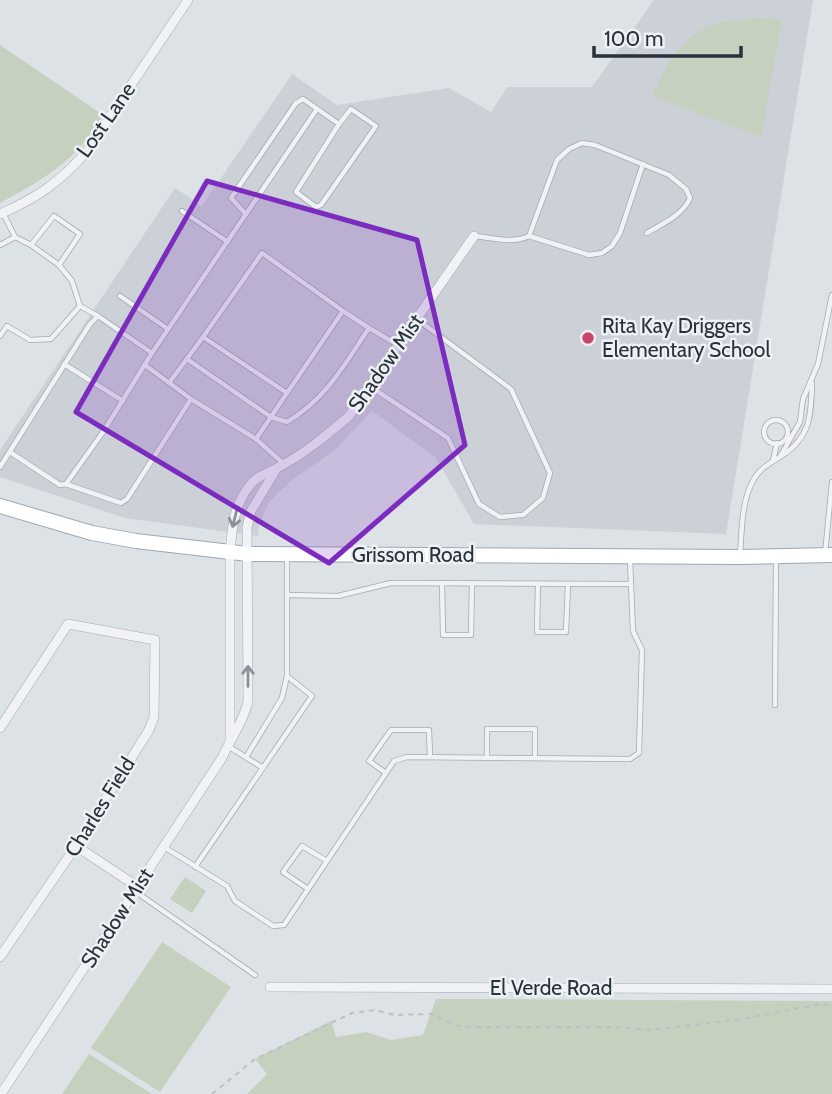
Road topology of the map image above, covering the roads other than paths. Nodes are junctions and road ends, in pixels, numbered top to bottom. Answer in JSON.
{"nodes":[{"id":1,"x":188,"y":0,"type":"edge"},
{"id":2,"x":317,"y":109,"type":"junction"},
{"id":3,"x":339,"y":124,"type":"junction"},
{"id":4,"x":643,"y":164,"type":"junction"},
{"id":5,"x":182,"y":211,"type":"dead end"},
{"id":6,"x":1,"y":214,"type":"edge"},
{"id":7,"x":246,"y":214,"type":"junction"},
{"id":8,"x":647,"y":233,"type":"dead end"},
{"id":9,"x":474,"y":236,"type":"joint"},
{"id":10,"x":529,"y":236,"type":"junction"},
{"id":11,"x":15,"y":237,"type":"junction"},
{"id":12,"x":228,"y":242,"type":"junction"},
{"id":13,"x":0,"y":244,"type":"edge"},
{"id":14,"x":32,"y":245,"type":"junction"},
{"id":15,"x":59,"y":265,"type":"junction"},
{"id":16,"x":832,"y":295,"type":"edge"},
{"id":17,"x":120,"y":296,"type":"dead end"},
{"id":18,"x":80,"y":306,"type":"junction"},
{"id":19,"x":343,"y":311,"type":"junction"},
{"id":20,"x":98,"y":316,"type":"junction"},
{"id":21,"x":0,"y":320,"type":"edge"},
{"id":22,"x":417,"y":320,"type":"junction"},
{"id":23,"x":7,"y":326,"type":"junction"},
{"id":24,"x":369,"y":328,"type":"junction"},
{"id":25,"x":169,"y":329,"type":"junction"},
{"id":26,"x":0,"y":336,"type":"edge"},
{"id":27,"x":203,"y":337,"type":"junction"},
{"id":28,"x":399,"y":346,"type":"junction"},
{"id":29,"x":152,"y":353,"type":"junction"},
{"id":30,"x":187,"y":359,"type":"junction"},
{"id":31,"x":64,"y":364,"type":"junction"},
{"id":32,"x":145,"y":365,"type":"junction"},
{"id":33,"x":169,"y":383,"type":"junction"},
{"id":34,"x":812,"y":383,"type":"junction"},
{"id":35,"x":370,"y":387,"type":"junction"},
{"id":36,"x":287,"y":393,"type":"junction"},
{"id":37,"x":191,"y":400,"type":"junction"},
{"id":38,"x":123,"y":401,"type":"junction"},
{"id":39,"x":271,"y":417,"type":"junction"},
{"id":40,"x":256,"y":439,"type":"junction"},
{"id":41,"x":777,"y":443,"type":"junction"},
{"id":42,"x":10,"y":452,"type":"junction"},
{"id":43,"x":782,"y":455,"type":"junction"},
{"id":44,"x":773,"y":460,"type":"junction"},
{"id":45,"x":281,"y":466,"type":"junction"},
{"id":46,"x":0,"y":467,"type":"edge"},
{"id":47,"x":832,"y":482,"type":"edge"},
{"id":48,"x":66,"y":485,"type":"junction"},
{"id":49,"x":0,"y":506,"type":"edge"},
{"id":50,"x":230,"y":552,"type":"junction"},
{"id":51,"x":248,"y":554,"type":"junction"},
{"id":52,"x":287,"y":554,"type":"junction"},
{"id":53,"x":829,"y":555,"type":"edge"},
{"id":54,"x":630,"y":556,"type":"junction"},
{"id":55,"x":740,"y":557,"type":"junction"},
{"id":56,"x":776,"y":557,"type":"junction"},
{"id":57,"x":442,"y":583,"type":"junction"},
{"id":58,"x":471,"y":583,"type":"junction"},
{"id":59,"x":538,"y":584,"type":"junction"},
{"id":60,"x":568,"y":584,"type":"junction"},
{"id":61,"x":631,"y":584,"type":"junction"},
{"id":62,"x":287,"y":595,"type":"junction"},
{"id":63,"x":287,"y":676,"type":"junction"},
{"id":64,"x":775,"y":705,"type":"dead end"},
{"id":65,"x":0,"y":728,"type":"edge"},
{"id":66,"x":229,"y":743,"type":"junction"},
{"id":67,"x":246,"y":757,"type":"junction"},
{"id":68,"x":430,"y":757,"type":"junction"},
{"id":69,"x":486,"y":757,"type":"junction"},
{"id":70,"x":535,"y":758,"type":"junction"},
{"id":71,"x":263,"y":768,"type":"junction"},
{"id":72,"x":386,"y":773,"type":"junction"},
{"id":73,"x":76,"y":846,"type":"junction"},
{"id":74,"x":164,"y":847,"type":"junction"},
{"id":75,"x":327,"y":861,"type":"junction"},
{"id":76,"x":193,"y":866,"type":"junction"},
{"id":77,"x":136,"y":889,"type":"junction"},
{"id":78,"x":308,"y":889,"type":"junction"},
{"id":79,"x":0,"y":957,"type":"edge"},
{"id":80,"x":255,"y":975,"type":"dead end"},
{"id":81,"x":270,"y":988,"type":"dead end"},
{"id":82,"x":832,"y":989,"type":"edge"},
{"id":83,"x":1,"y":1094,"type":"edge"}],
"edges":[{"from":1,"to":6,"type":"street","name":"Lost Lane"},
{"from":2,"to":3,"type":"lane"},
{"from":2,"to":7,"type":"lane"},
{"from":2,"to":7,"type":"lane"},
{"from":3,"to":3,"type":"lane"},
{"from":4,"to":8,"type":"lane"},
{"from":4,"to":10,"type":"lane"},
{"from":4,"to":10,"type":"lane"},
{"from":5,"to":12,"type":"lane"},
{"from":6,"to":11,"type":"lane"},
{"from":7,"to":12,"type":"lane"},
{"from":9,"to":10,"type":"lane"},
{"from":9,"to":22,"type":"street","name":"Shadow Mist"},
{"from":11,"to":13,"type":"lane"},
{"from":11,"to":14,"type":"lane"},
{"from":12,"to":25,"type":"lane"},
{"from":14,"to":15,"type":"lane"},
{"from":14,"to":15,"type":"lane"},
{"from":15,"to":18,"type":"lane"},
{"from":16,"to":34,"type":"lane"},
{"from":17,"to":25,"type":"lane"},
{"from":18,"to":20,"type":"lane"},
{"from":18,"to":23,"type":"lane"},
{"from":19,"to":24,"type":"lane"},
{"from":19,"to":27,"type":"lane"},
{"from":19,"to":36,"type":"lane"},
{"from":20,"to":29,"type":"lane"},
{"from":20,"to":31,"type":"lane"},
{"from":21,"to":23,"type":"lane"},
{"from":22,"to":28,"type":"street","name":"Shadow Mist"},
{"from":22,"to":35,"type":"lane"},
{"from":23,"to":26,"type":"lane"},
{"from":24,"to":28,"type":"lane"},
{"from":24,"to":39,"type":"lane"},
{"from":25,"to":29,"type":"lane"},
{"from":27,"to":30,"type":"lane"},
{"from":27,"to":36,"type":"lane"},
{"from":28,"to":35,"type":"street","name":"Shadow Mist"},
{"from":29,"to":32,"type":"lane"},
{"from":30,"to":33,"type":"lane"},
{"from":30,"to":39,"type":"lane"},
{"from":31,"to":38,"type":"lane"},
{"from":31,"to":42,"type":"lane"},
{"from":32,"to":33,"type":"lane"},
{"from":32,"to":38,"type":"lane"},
{"from":33,"to":37,"type":"lane"},
{"from":34,"to":43,"type":"lane"},
{"from":34,"to":43,"type":"lane"},
{"from":35,"to":45,"type":"street","name":"Shadow Mist"},
{"from":36,"to":39,"type":"lane"},
{"from":37,"to":40,"type":"lane"},
{"from":37,"to":48,"type":"lane"},
{"from":38,"to":48,"type":"lane"},
{"from":39,"to":40,"type":"lane"},
{"from":40,"to":45,"type":"lane"},
{"from":41,"to":41,"type":"lane"},
{"from":41,"to":44,"type":"lane"},
{"from":42,"to":46,"type":"lane"},
{"from":42,"to":48,"type":"lane"},
{"from":43,"to":44,"type":"lane"},
{"from":44,"to":55,"type":"lane"},
{"from":45,"to":50,"type":"street","name":"Shadow Mist","one_way":true},
{"from":45,"to":51,"type":"street","name":"Shadow Mist"},
{"from":47,"to":53,"type":"lane"},
{"from":49,"to":50,"type":"main road","name":"Grissom Road"},
{"from":50,"to":51,"type":"main road","name":"Grissom Road"},
{"from":50,"to":66,"type":"street","name":"Shadow Mist"},
{"from":51,"to":52,"type":"main road","name":"Grissom Road"},
{"from":66,"to":51,"type":"street","name":"Shadow Mist","one_way":true},
{"from":52,"to":54,"type":"main road","name":"Grissom Road"},
{"from":52,"to":62,"type":"lane"},
{"from":53,"to":56,"type":"main road","name":"Grissom Road"},
{"from":54,"to":55,"type":"main road","name":"Grissom Road"},
{"from":54,"to":61,"type":"lane"},
{"from":55,"to":56,"type":"main road","name":"Grissom Road"},
{"from":56,"to":64,"type":"lane"},
{"from":57,"to":58,"type":"lane"},
{"from":57,"to":58,"type":"lane"},
{"from":57,"to":62,"type":"lane"},
{"from":58,"to":59,"type":"lane"},
{"from":59,"to":60,"type":"lane"},
{"from":59,"to":60,"type":"lane"},
{"from":60,"to":61,"type":"lane"},
{"from":61,"to":70,"type":"lane"},
{"from":62,"to":63,"type":"lane"},
{"from":63,"to":67,"type":"lane"},
{"from":63,"to":71,"type":"lane"},
{"from":65,"to":73,"type":"street","name":"Charles Field"},
{"from":66,"to":67,"type":"lane"},
{"from":66,"to":74,"type":"street","name":"Shadow Mist"},
{"from":67,"to":71,"type":"lane"},
{"from":68,"to":69,"type":"lane"},
{"from":68,"to":72,"type":"lane"},
{"from":68,"to":72,"type":"lane"},
{"from":69,"to":70,"type":"lane"},
{"from":69,"to":70,"type":"lane"},
{"from":71,"to":76,"type":"lane"},
{"from":72,"to":75,"type":"lane"},
{"from":73,"to":77,"type":"street"},
{"from":73,"to":79,"type":"street","name":"Charles Field"},
{"from":74,"to":76,"type":"lane"},
{"from":74,"to":77,"type":"street","name":"Shadow Mist"},
{"from":75,"to":78,"type":"lane"},
{"from":75,"to":78,"type":"lane"},
{"from":76,"to":78,"type":"lane"},
{"from":77,"to":80,"type":"lane"},
{"from":77,"to":83,"type":"street","name":"Shadow Mist"},
{"from":81,"to":82,"type":"street","name":"El Verde Road"}]}
